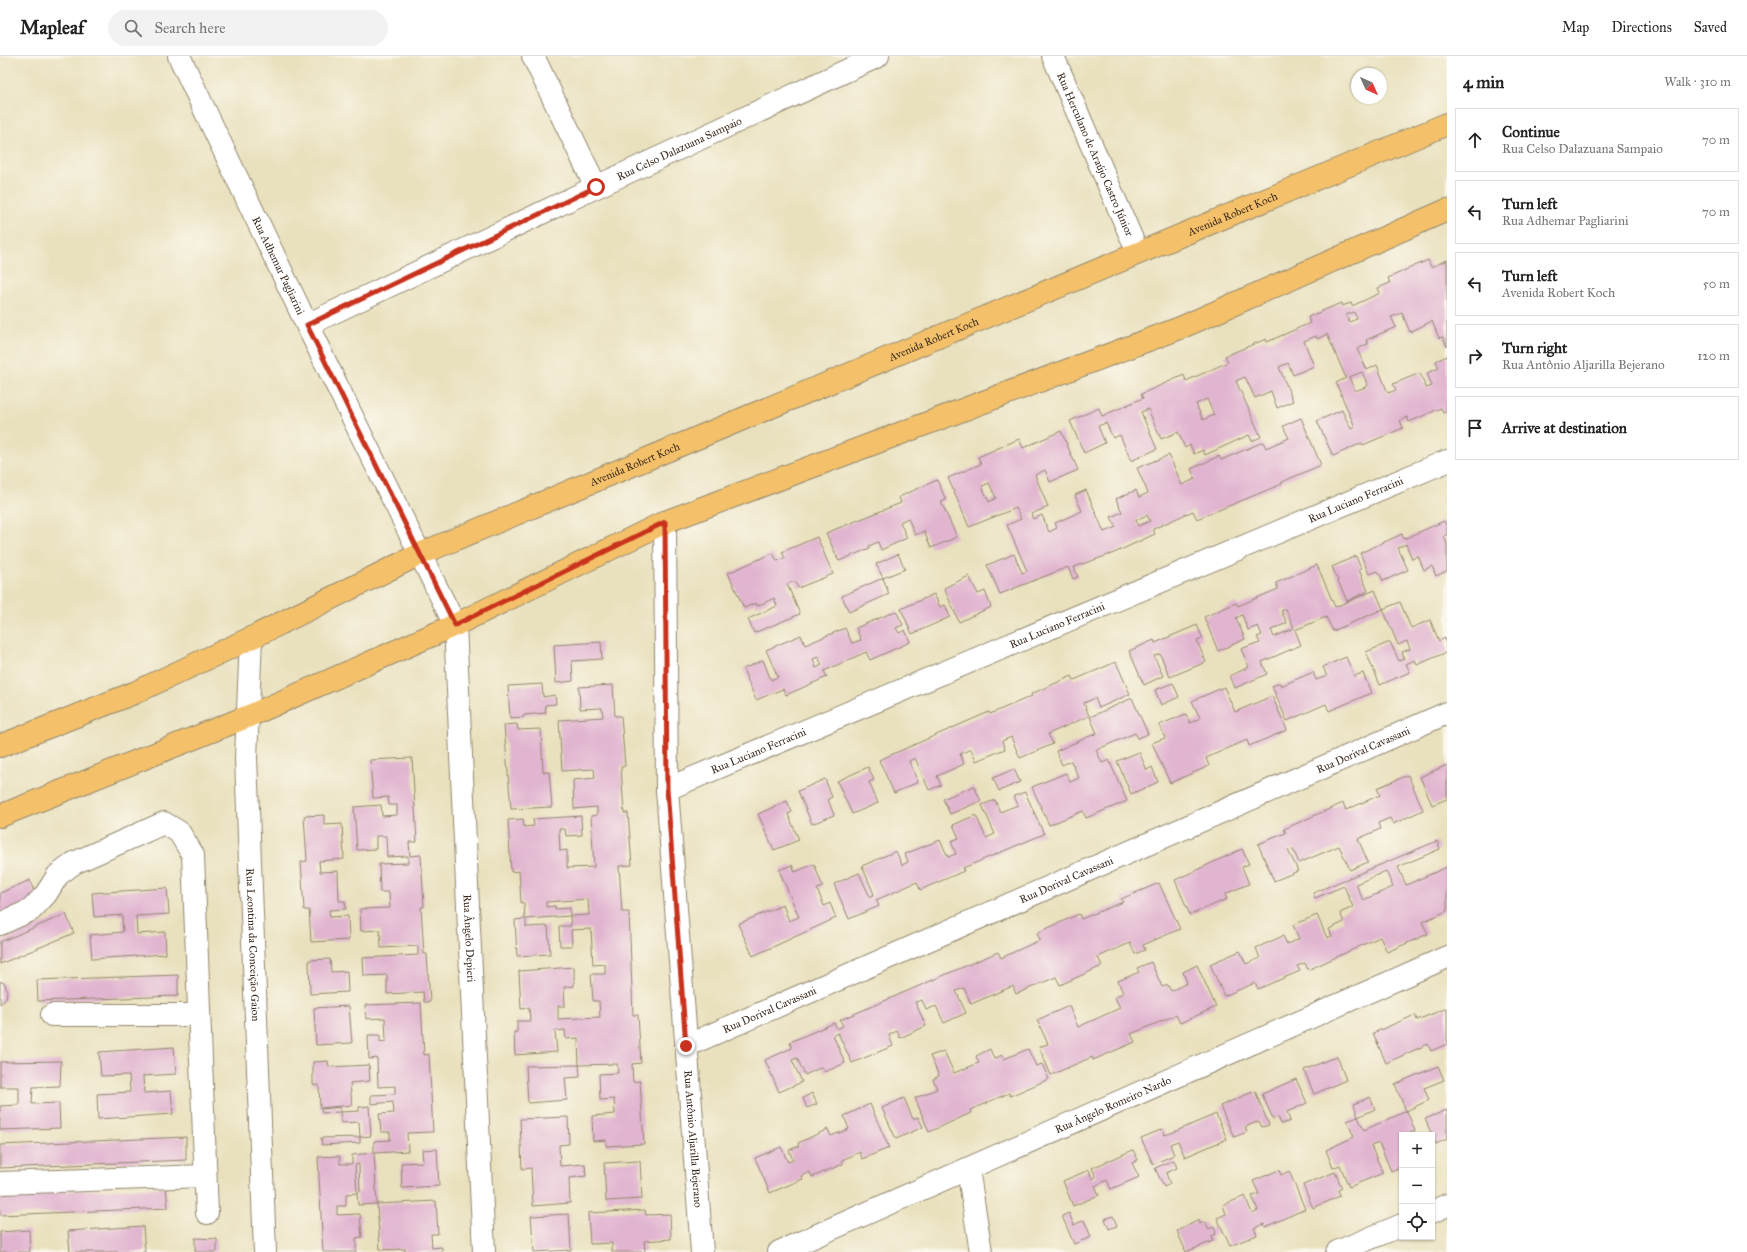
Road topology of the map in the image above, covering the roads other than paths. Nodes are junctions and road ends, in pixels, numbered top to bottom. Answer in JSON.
{"nodes":[{"id":1,"x":179,"y":56,"type":"edge"},
{"id":2,"x":533,"y":56,"type":"edge"},
{"id":3,"x":878,"y":56,"type":"edge"},
{"id":4,"x":1053,"y":56,"type":"edge"},
{"id":5,"x":1447,"y":124,"type":"edge"},
{"id":6,"x":596,"y":187,"type":"junction"},
{"id":7,"x":1447,"y":210,"type":"edge"},
{"id":8,"x":1138,"y":253,"type":"junction"},
{"id":9,"x":307,"y":325,"type":"junction"},
{"id":10,"x":1447,"y":461,"type":"edge"},
{"id":11,"x":665,"y":522,"type":"junction"},
{"id":12,"x":420,"y":554,"type":"junction"},
{"id":13,"x":455,"y":625,"type":"junction"},
{"id":14,"x":251,"y":638,"type":"junction"},
{"id":15,"x":1447,"y":713,"type":"edge"},
{"id":16,"x":249,"y":716,"type":"junction"},
{"id":17,"x":0,"y":746,"type":"edge"},
{"id":18,"x":667,"y":789,"type":"junction"},
{"id":19,"x":0,"y":816,"type":"edge"},
{"id":20,"x":0,"y":924,"type":"edge"},
{"id":21,"x":1447,"y":958,"type":"edge"},
{"id":22,"x":52,"y":1015,"type":"dead end"},
{"id":23,"x":199,"y":1015,"type":"junction"},
{"id":24,"x":686,"y":1046,"type":"junction"},
{"id":25,"x":968,"y":1169,"type":"junction"},
{"id":26,"x":205,"y":1176,"type":"junction"},
{"id":27,"x":0,"y":1183,"type":"edge"},
{"id":28,"x":1447,"y":1205,"type":"edge"},
{"id":29,"x":1435,"y":1211,"type":"edge"},
{"id":30,"x":207,"y":1213,"type":"dead end"},
{"id":31,"x":1399,"y":1225,"type":"edge"},
{"id":32,"x":265,"y":1252,"type":"edge"},
{"id":33,"x":484,"y":1252,"type":"edge"},
{"id":34,"x":702,"y":1252,"type":"edge"},
{"id":35,"x":779,"y":1252,"type":"edge"},
{"id":36,"x":981,"y":1252,"type":"edge"},
{"id":37,"x":1337,"y":1252,"type":"edge"}],
"edges":[{"from":1,"to":9,"type":"street","name":"Rua Adhemar Pagliarini"},
{"from":2,"to":6,"type":"street"},
{"from":3,"to":6,"type":"street","name":"Rua Celso Dalazuana Sampaio"},
{"from":4,"to":8,"type":"street","name":"Rua Herculano de Araújo Castro Júnior"},
{"from":5,"to":8,"type":"main road","name":"Avenida Robert Koch"},
{"from":6,"to":9,"type":"street","name":"Rua Celso Dalazuana Sampaio"},
{"from":7,"to":11,"type":"main road"},
{"from":8,"to":12,"type":"main road","name":"Avenida Robert Koch"},
{"from":9,"to":12,"type":"street","name":"Rua Adhemar Pagliarini"},
{"from":10,"to":18,"type":"street","name":"Rua Luciano Ferracini"},
{"from":11,"to":13,"type":"main road"},
{"from":11,"to":18,"type":"street","name":"Rua Antônio Aljarilla Bejerano"},
{"from":12,"to":13,"type":"street","name":"Rua Adhemar Pagliarini"},
{"from":12,"to":14,"type":"main road","name":"Avenida Robert Koch"},
{"from":13,"to":16,"type":"main road"},
{"from":13,"to":33,"type":"street","name":"Rua Ângelo Depieri"},
{"from":14,"to":16,"type":"street","name":"Rua Leontina da Conceição Gaion"},
{"from":14,"to":17,"type":"main road","name":"Avenida Robert Koch"},
{"from":15,"to":24,"type":"street","name":"Rua Dorival Cavassani"},
{"from":16,"to":19,"type":"main road"},
{"from":16,"to":32,"type":"street","name":"Rua Leontina da Conceição Gaion"},
{"from":18,"to":24,"type":"street","name":"Rua Antônio Aljarilla Bejerano"},
{"from":20,"to":23,"type":"street"},
{"from":21,"to":25,"type":"street","name":"Rua Ângelo Romeiro Nardo"},
{"from":22,"to":23,"type":"street"},
{"from":23,"to":26,"type":"street"},
{"from":24,"to":34,"type":"street","name":"Rua Antônio Aljarilla Bejerano"},
{"from":25,"to":35,"type":"street","name":"Rua Ângelo Romeiro Nardo"},
{"from":25,"to":36,"type":"street"},
{"from":26,"to":27,"type":"street"},
{"from":26,"to":30,"type":"street"},
{"from":28,"to":29,"type":"street"},
{"from":31,"to":37,"type":"street"}]}
